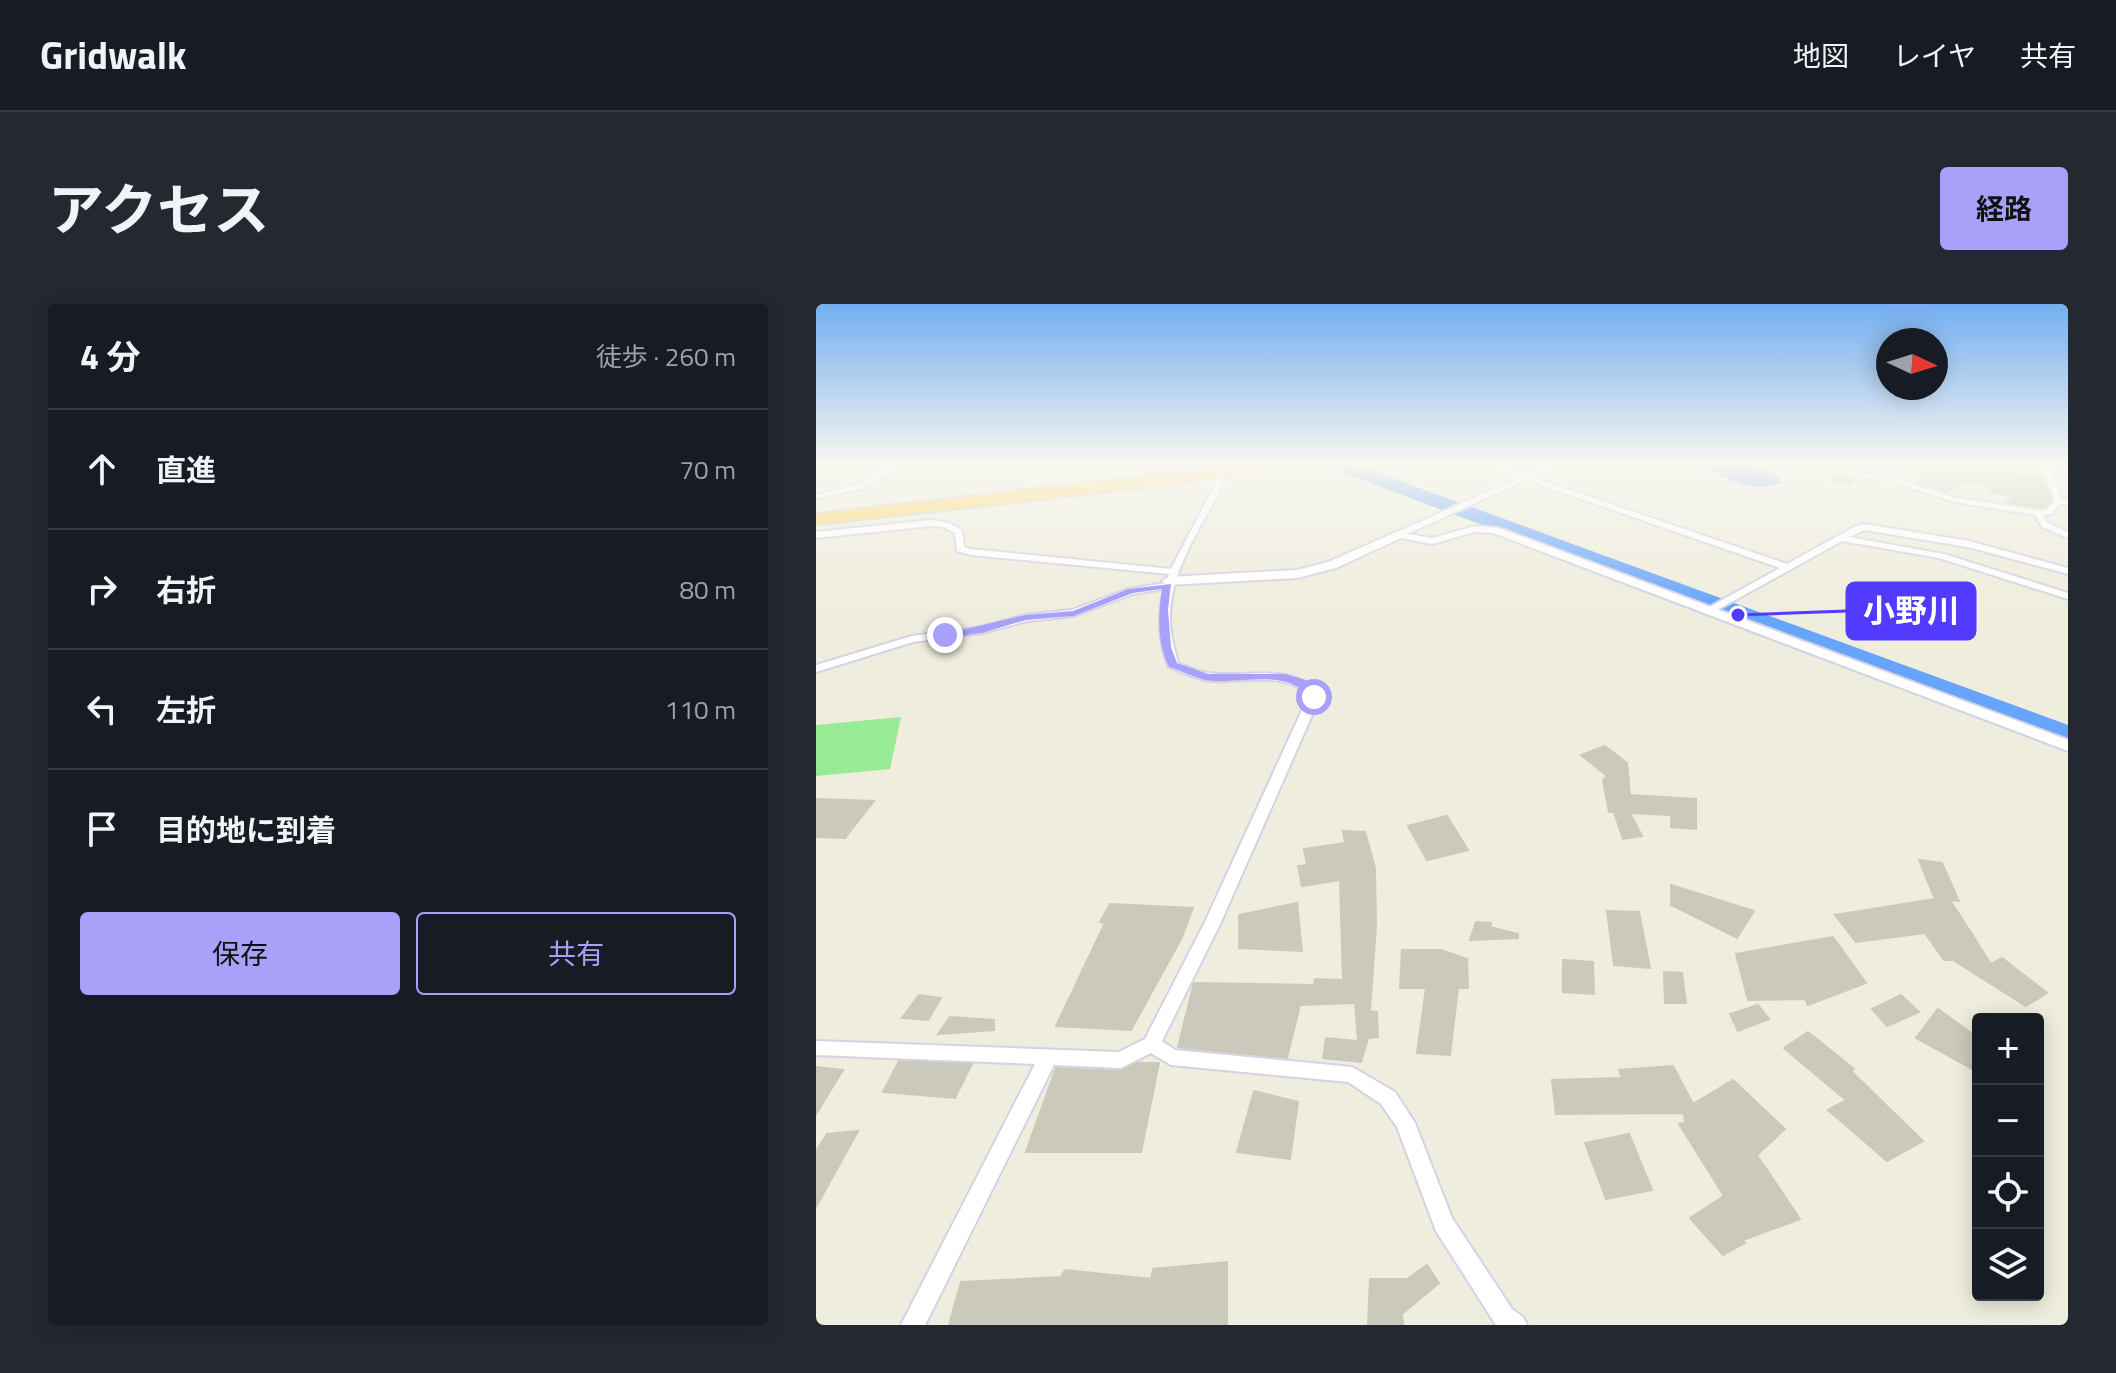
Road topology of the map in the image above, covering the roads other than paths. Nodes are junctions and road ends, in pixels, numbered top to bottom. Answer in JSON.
{"nodes":[{"id":1,"x":892,"y":511,"type":"edge"},
{"id":2,"x":1205,"y":511,"type":"edge"},
{"id":3,"x":1452,"y":511,"type":"edge"},
{"id":4,"x":1620,"y":511,"type":"edge"},
{"id":5,"x":2023,"y":511,"type":"edge"},
{"id":6,"x":2050,"y":511,"type":"edge"},
{"id":7,"x":2038,"y":513,"type":"junction"},
{"id":8,"x":816,"y":519,"type":"edge"},
{"id":9,"x":1400,"y":534,"type":"junction"},
{"id":10,"x":816,"y":535,"type":"edge"},
{"id":11,"x":2068,"y":535,"type":"edge"},
{"id":12,"x":1840,"y":538,"type":"junction"},
{"id":13,"x":1787,"y":567,"type":"junction"},
{"id":14,"x":2068,"y":571,"type":"edge"},
{"id":15,"x":1170,"y":580,"type":"junction"},
{"id":16,"x":2068,"y":596,"type":"edge"},
{"id":17,"x":1710,"y":610,"type":"junction"},
{"id":18,"x":816,"y":669,"type":"edge"},
{"id":19,"x":2068,"y":746,"type":"edge"},
{"id":20,"x":1152,"y":1044,"type":"junction"},
{"id":21,"x":816,"y":1048,"type":"edge"},
{"id":22,"x":1048,"y":1058,"type":"junction"},
{"id":23,"x":913,"y":1325,"type":"edge"},
{"id":24,"x":1515,"y":1325,"type":"edge"}],
"edges":[{"from":1,"to":8,"type":"highway"},
{"from":2,"to":15,"type":"street"},
{"from":3,"to":9,"type":"street"},
{"from":4,"to":13,"type":"street"},
{"from":5,"to":7,"type":"street"},
{"from":6,"to":7,"type":"street"},
{"from":7,"to":11,"type":"street"},
{"from":9,"to":15,"type":"street"},
{"from":9,"to":17,"type":"street"},
{"from":10,"to":15,"type":"street"},
{"from":12,"to":13,"type":"street"},
{"from":12,"to":14,"type":"street"},
{"from":12,"to":16,"type":"street"},
{"from":13,"to":17,"type":"street"},
{"from":15,"to":18,"type":"street"},
{"from":15,"to":20,"type":"street"},
{"from":17,"to":19,"type":"street"},
{"from":20,"to":22,"type":"street"},
{"from":20,"to":24,"type":"street"},
{"from":21,"to":22,"type":"street"},
{"from":22,"to":23,"type":"street"}]}
